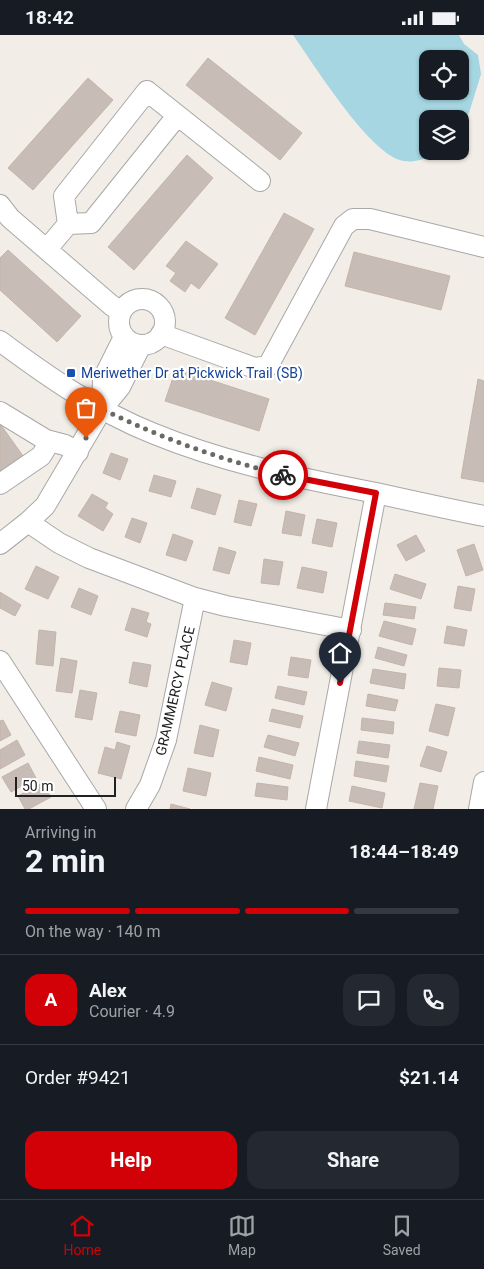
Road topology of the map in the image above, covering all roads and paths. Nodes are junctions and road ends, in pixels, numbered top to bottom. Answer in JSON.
{"nodes":[{"id":1,"x":177,"y":116,"type":"junction"},
{"id":2,"x":260,"y":181,"type":"dead end"},
{"id":3,"x":0,"y":205,"type":"edge"},
{"id":4,"x":68,"y":223,"type":"junction"},
{"id":5,"x":484,"y":247,"type":"edge"},
{"id":6,"x":47,"y":249,"type":"junction"},
{"id":7,"x":121,"y":312,"type":"junction"},
{"id":8,"x":161,"y":334,"type":"junction"},
{"id":9,"x":0,"y":341,"type":"edge"},
{"id":10,"x":133,"y":341,"type":"junction"},
{"id":11,"x":102,"y":409,"type":"junction"},
{"id":12,"x":0,"y":412,"type":"edge"},
{"id":13,"x":46,"y":440,"type":"junction"},
{"id":14,"x":78,"y":452,"type":"junction"},
{"id":15,"x":0,"y":484,"type":"edge"},
{"id":16,"x":376,"y":493,"type":"junction"},
{"id":17,"x":484,"y":516,"type":"edge"},
{"id":18,"x":28,"y":522,"type":"junction"},
{"id":19,"x":0,"y":544,"type":"edge"},
{"id":20,"x":195,"y":598,"type":"junction"},
{"id":21,"x":350,"y":630,"type":"junction"},
{"id":22,"x":0,"y":661,"type":"edge"},
{"id":23,"x":484,"y":782,"type":"edge"},
{"id":24,"x":96,"y":809,"type":"edge"},
{"id":25,"x":136,"y":809,"type":"edge"},
{"id":26,"x":316,"y":809,"type":"edge"},
{"id":27,"x":479,"y":809,"type":"edge"}],
"edges":[{"from":1,"to":2,"type":"street"},
{"from":1,"to":4,"type":"street"},
{"from":1,"to":4,"type":"street"},
{"from":3,"to":6,"type":"street"},
{"from":4,"to":6,"type":"street"},
{"from":5,"to":8,"type":"street"},
{"from":6,"to":7,"type":"street"},
{"from":7,"to":8,"type":"street"},
{"from":7,"to":10,"type":"street"},
{"from":8,"to":10,"type":"street"},
{"from":9,"to":11,"type":"street"},
{"from":10,"to":11,"type":"street"},
{"from":11,"to":14,"type":"street"},
{"from":11,"to":16,"type":"street"},
{"from":12,"to":13,"type":"street"},
{"from":13,"to":14,"type":"street"},
{"from":13,"to":15,"type":"street"},
{"from":14,"to":18,"type":"street"},
{"from":16,"to":17,"type":"street"},
{"from":16,"to":21,"type":"street"},
{"from":18,"to":19,"type":"street"},
{"from":18,"to":20,"type":"street"},
{"from":20,"to":21,"type":"street"},
{"from":20,"to":25,"type":"street","name":"GRAMMERCY PLACE"},
{"from":21,"to":26,"type":"street"},
{"from":22,"to":24,"type":"street"},
{"from":23,"to":27,"type":"street"}]}
